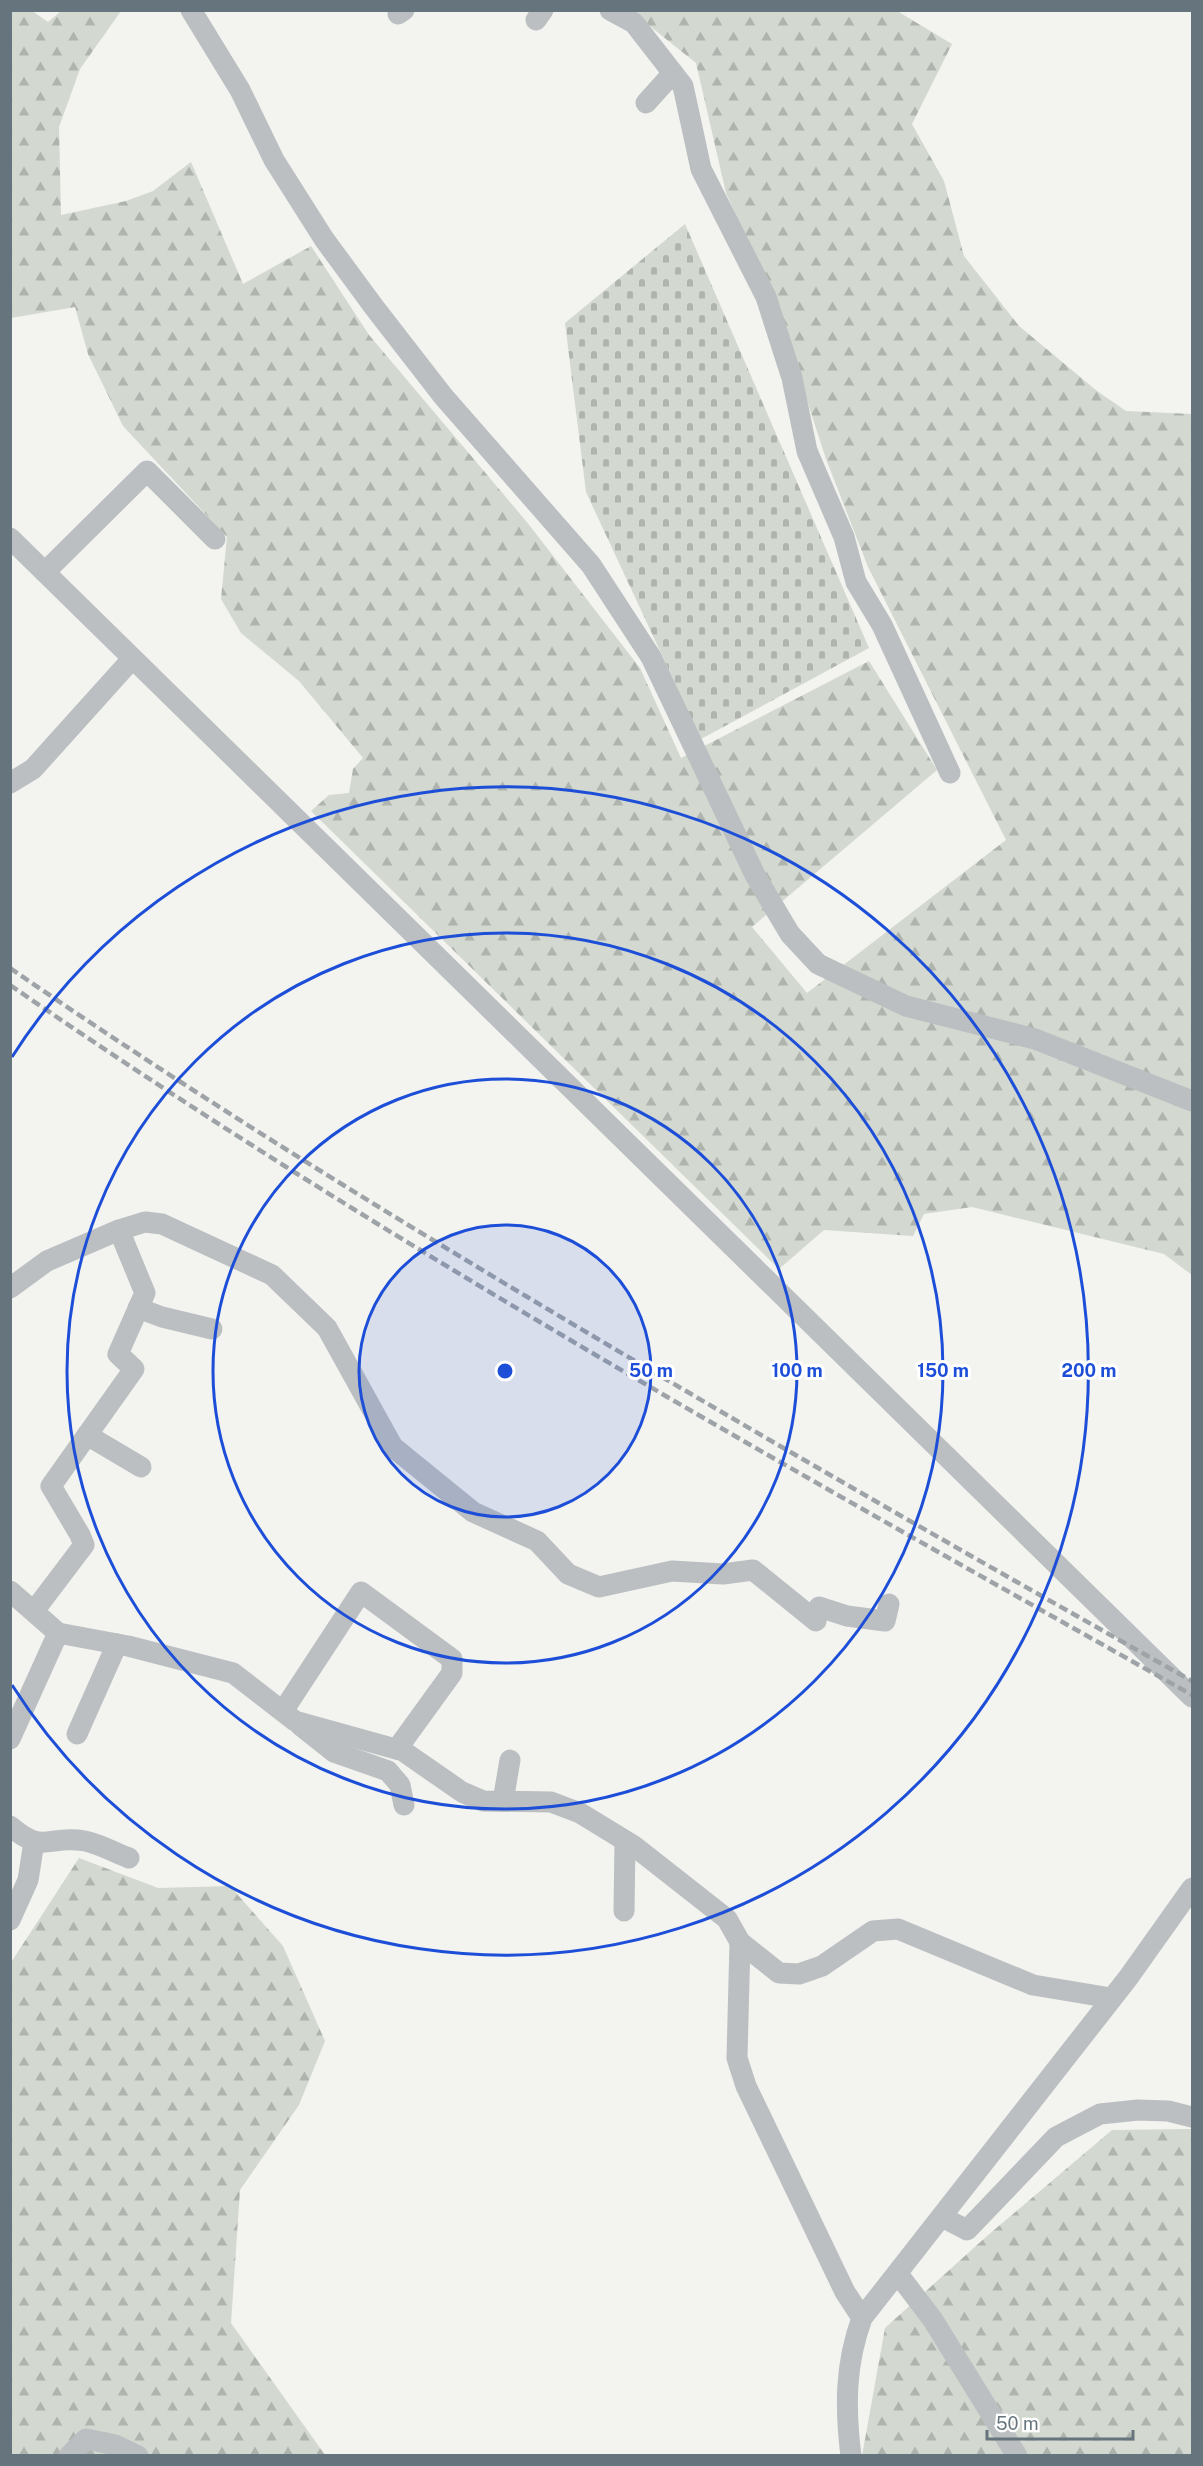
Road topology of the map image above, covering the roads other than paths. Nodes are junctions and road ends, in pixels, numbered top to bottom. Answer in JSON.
{"nodes":[{"id":1,"x":191,"y":10,"type":"edge"},
{"id":2,"x":610,"y":10,"type":"edge"},
{"id":3,"x":673,"y":73,"type":"junction"},
{"id":4,"x":646,"y":103,"type":"dead end"},
{"id":5,"x":10,"y":538,"type":"edge"},
{"id":6,"x":215,"y":539,"type":"dead end"},
{"id":7,"x":45,"y":572,"type":"junction"},
{"id":8,"x":132,"y":659,"type":"junction"},
{"id":9,"x":950,"y":773,"type":"dead end"},
{"id":10,"x":10,"y":783,"type":"edge"},
{"id":11,"x":1192,"y":1101,"type":"edge"},
{"id":12,"x":119,"y":1230,"type":"junction"},
{"id":13,"x":10,"y":1288,"type":"edge"},
{"id":14,"x":142,"y":1301,"type":"junction"},
{"id":15,"x":212,"y":1329,"type":"dead end"},
{"id":16,"x":87,"y":1435,"type":"junction"},
{"id":17,"x":141,"y":1467,"type":"dead end"},
{"id":18,"x":10,"y":1590,"type":"edge"},
{"id":19,"x":889,"y":1604,"type":"dead end"},
{"id":20,"x":34,"y":1611,"type":"junction"},
{"id":21,"x":58,"y":1633,"type":"junction"},
{"id":22,"x":117,"y":1644,"type":"junction"},
{"id":23,"x":1192,"y":1697,"type":"edge"},
{"id":24,"x":289,"y":1716,"type":"junction"},
{"id":25,"x":77,"y":1734,"type":"dead end"},
{"id":26,"x":10,"y":1739,"type":"edge"},
{"id":27,"x":397,"y":1749,"type":"junction"},
{"id":28,"x":510,"y":1760,"type":"dead end"},
{"id":29,"x":503,"y":1802,"type":"junction"},
{"id":30,"x":404,"y":1805,"type":"dead end"},
{"id":31,"x":10,"y":1826,"type":"edge"},
{"id":32,"x":625,"y":1841,"type":"junction"},
{"id":33,"x":34,"y":1842,"type":"junction"},
{"id":34,"x":129,"y":1858,"type":"dead end"},
{"id":35,"x":1192,"y":1888,"type":"edge"},
{"id":36,"x":624,"y":1911,"type":"dead end"},
{"id":37,"x":10,"y":1920,"type":"edge"},
{"id":38,"x":740,"y":1942,"type":"junction"},
{"id":39,"x":1111,"y":1998,"type":"junction"},
{"id":40,"x":1192,"y":2117,"type":"edge"},
{"id":41,"x":942,"y":2217,"type":"junction"},
{"id":42,"x":898,"y":2274,"type":"junction"},
{"id":43,"x":862,"y":2318,"type":"junction"},
{"id":44,"x":69,"y":2456,"type":"edge"},
{"id":45,"x":138,"y":2456,"type":"edge"},
{"id":46,"x":851,"y":2456,"type":"edge"},
{"id":47,"x":1017,"y":2456,"type":"edge"}],
"edges":[{"from":1,"to":11,"type":"street"},
{"from":2,"to":3,"type":"street"},
{"from":3,"to":4,"type":"street"},
{"from":3,"to":9,"type":"street"},
{"from":5,"to":7,"type":"street"},
{"from":6,"to":7,"type":"street"},
{"from":7,"to":8,"type":"street"},
{"from":8,"to":10,"type":"street"},
{"from":8,"to":23,"type":"street"},
{"from":12,"to":13,"type":"street"},
{"from":12,"to":14,"type":"street"},
{"from":12,"to":19,"type":"street"},
{"from":14,"to":15,"type":"street"},
{"from":14,"to":16,"type":"street"},
{"from":16,"to":17,"type":"street"},
{"from":16,"to":20,"type":"street"},
{"from":18,"to":20,"type":"street"},
{"from":20,"to":21,"type":"street"},
{"from":21,"to":22,"type":"street"},
{"from":21,"to":26,"type":"street"},
{"from":22,"to":24,"type":"street"},
{"from":22,"to":25,"type":"street"},
{"from":24,"to":27,"type":"street"},
{"from":24,"to":27,"type":"street"},
{"from":24,"to":30,"type":"street"},
{"from":27,"to":29,"type":"street"},
{"from":28,"to":29,"type":"street"},
{"from":29,"to":32,"type":"street"},
{"from":31,"to":33,"type":"street"},
{"from":32,"to":36,"type":"street"},
{"from":32,"to":38,"type":"street"},
{"from":33,"to":34,"type":"street"},
{"from":33,"to":37,"type":"street"},
{"from":35,"to":39,"type":"street"},
{"from":38,"to":39,"type":"street"},
{"from":38,"to":43,"type":"street"},
{"from":39,"to":41,"type":"street"},
{"from":40,"to":41,"type":"street"},
{"from":41,"to":42,"type":"street"},
{"from":42,"to":43,"type":"street"},
{"from":42,"to":47,"type":"street"},
{"from":43,"to":46,"type":"street"},
{"from":44,"to":45,"type":"street"}]}
